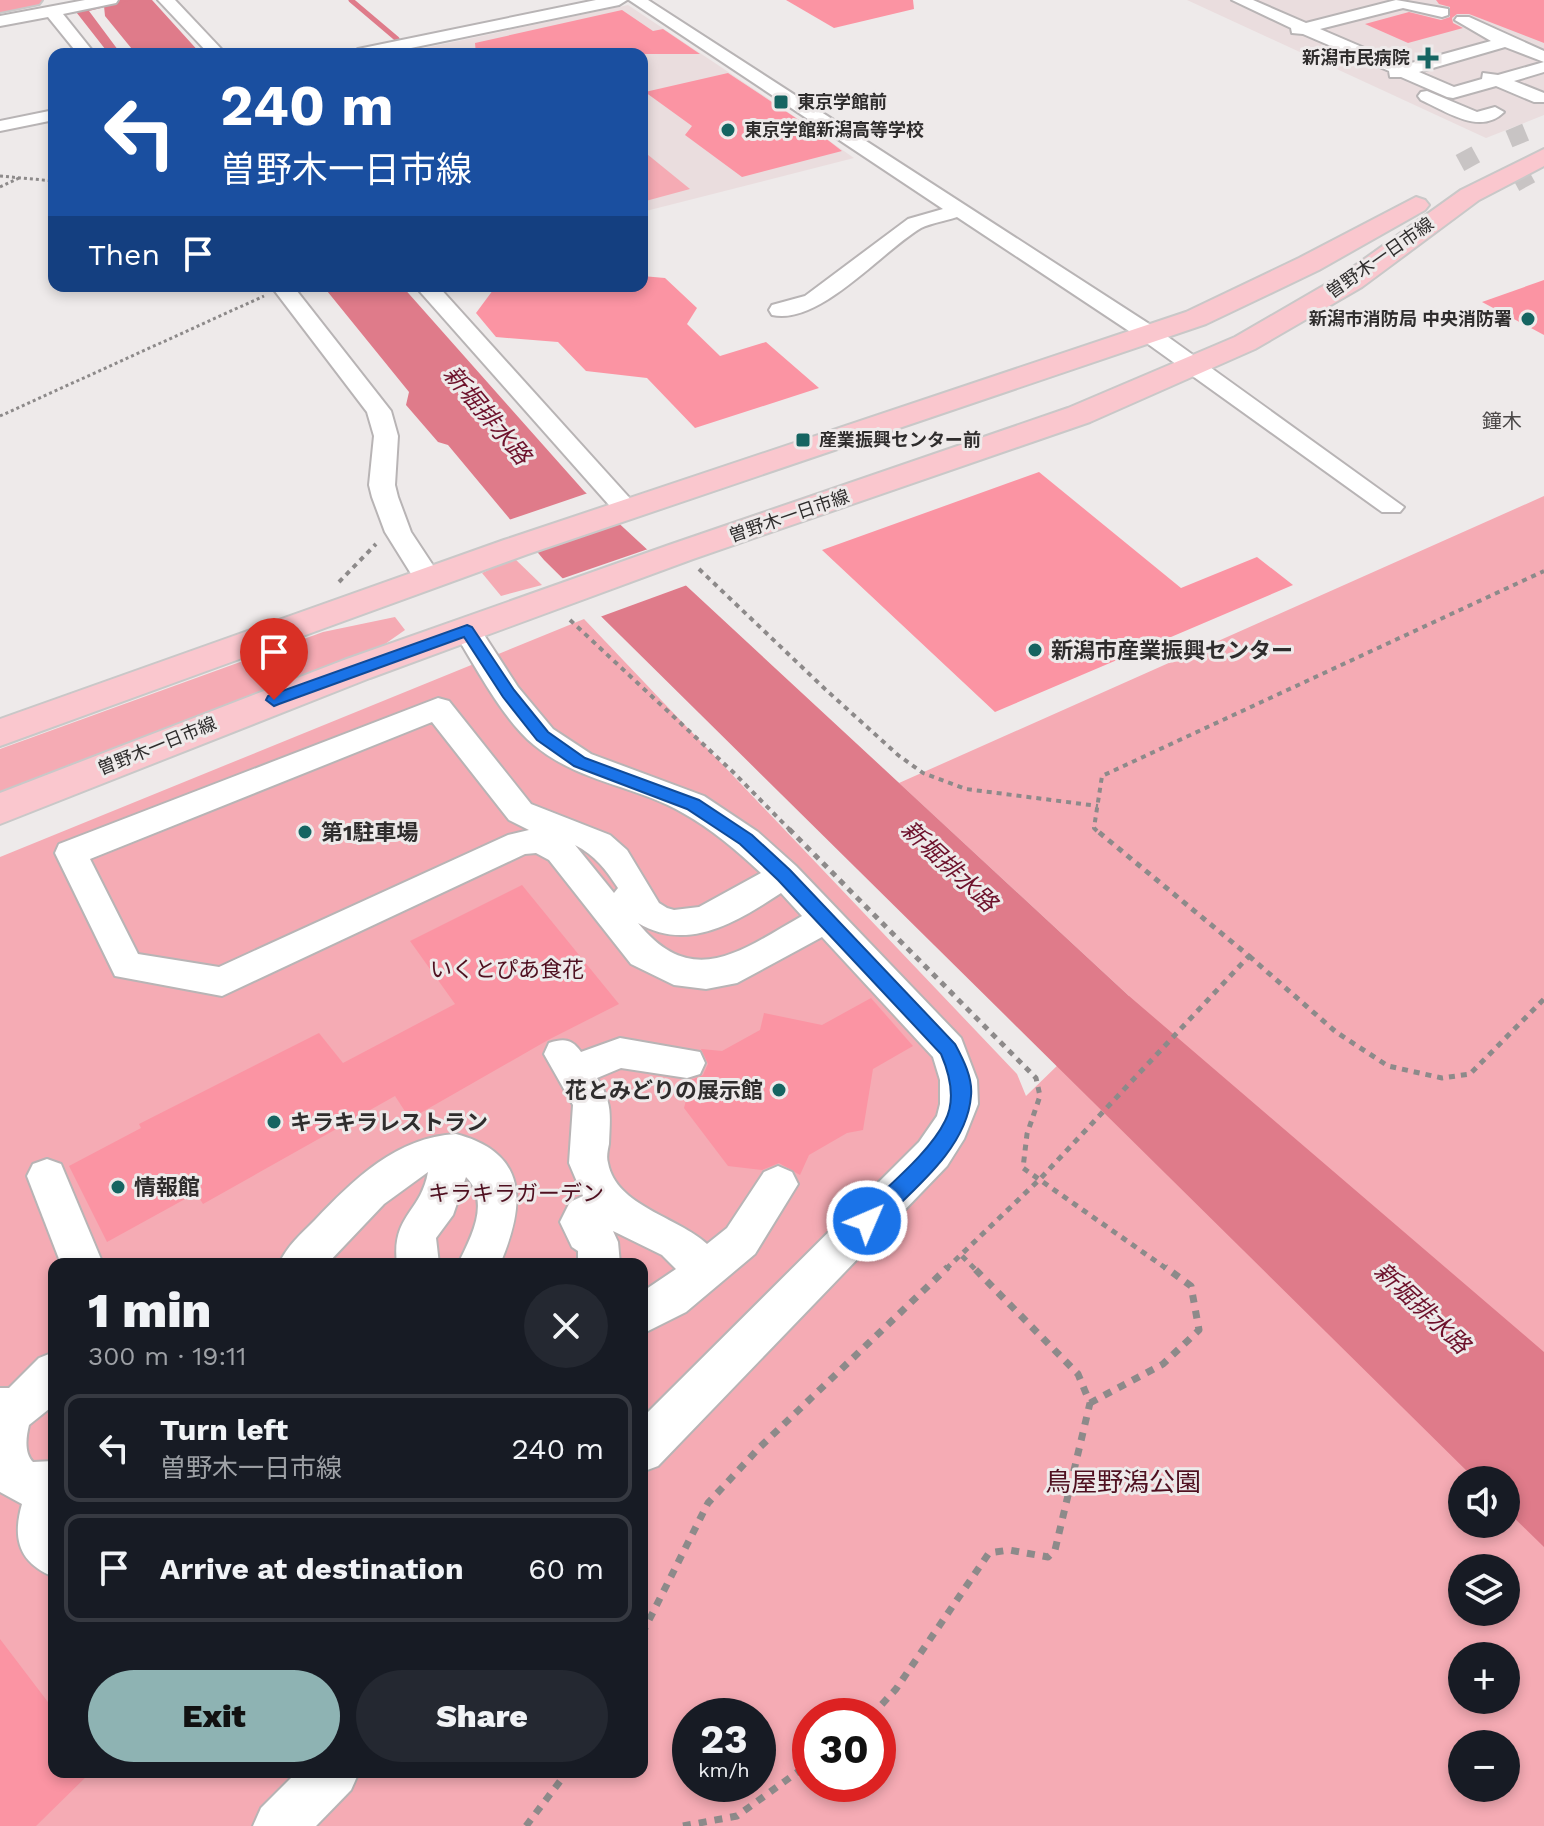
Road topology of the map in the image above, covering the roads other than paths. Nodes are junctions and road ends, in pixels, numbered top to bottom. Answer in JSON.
{"nodes":[{"id":1,"x":32,"y":0,"type":"edge"},
{"id":2,"x":110,"y":0,"type":"edge"},
{"id":3,"x":166,"y":0,"type":"edge"},
{"id":4,"x":619,"y":0,"type":"edge"},
{"id":5,"x":637,"y":0,"type":"edge"},
{"id":6,"x":1274,"y":0,"type":"edge"},
{"id":7,"x":84,"y":3,"type":"edge"},
{"id":8,"x":1232,"y":3,"type":"edge"},
{"id":9,"x":0,"y":6,"type":"edge"},
{"id":10,"x":1298,"y":10,"type":"dead end"},
{"id":11,"x":52,"y":11,"type":"junction"},
{"id":12,"x":1442,"y":12,"type":"dead end"},
{"id":13,"x":1463,"y":20,"type":"dead end"},
{"id":14,"x":0,"y":21,"type":"edge"},
{"id":15,"x":1325,"y":23,"type":"junction"},
{"id":16,"x":1305,"y":28,"type":"junction"},
{"id":17,"x":1286,"y":33,"type":"junction"},
{"id":18,"x":1506,"y":42,"type":"junction"},
{"id":19,"x":82,"y":48,"type":"edge"},
{"id":20,"x":212,"y":48,"type":"edge"},
{"id":21,"x":387,"y":48,"type":"edge"},
{"id":22,"x":1544,"y":57,"type":"edge"},
{"id":23,"x":1446,"y":59,"type":"junction"},
{"id":24,"x":1422,"y":65,"type":"junction"},
{"id":25,"x":1544,"y":67,"type":"edge"},
{"id":26,"x":1401,"y":71,"type":"junction"},
{"id":27,"x":1522,"y":73,"type":"junction"},
{"id":28,"x":1382,"y":76,"type":"junction"},
{"id":29,"x":1498,"y":80,"type":"junction"},
{"id":30,"x":1473,"y":87,"type":"junction"},
{"id":31,"x":1543,"y":92,"type":"edge"},
{"id":32,"x":1453,"y":93,"type":"junction"},
{"id":33,"x":1516,"y":106,"type":"junction"},
{"id":34,"x":1495,"y":112,"type":"junction"},
{"id":35,"x":48,"y":116,"type":"edge"},
{"id":36,"x":0,"y":126,"type":"edge"},
{"id":37,"x":1544,"y":135,"type":"tunnel mouth"},
{"id":38,"x":1544,"y":156,"type":"tunnel mouth"},
{"id":39,"x":960,"y":210,"type":"junction"},
{"id":40,"x":287,"y":292,"type":"edge"},
{"id":41,"x":431,"y":292,"type":"edge"},
{"id":42,"x":780,"y":310,"type":"dead end"},
{"id":43,"x":1149,"y":334,"type":"junction"},
{"id":44,"x":1190,"y":366,"type":"junction"},
{"id":45,"x":1391,"y":507,"type":"dead end"},
{"id":46,"x":623,"y":510,"type":"junction"},
{"id":47,"x":444,"y":603,"type":"junction"},
{"id":48,"x":0,"y":733,"type":"edge"},
{"id":49,"x":0,"y":809,"type":"edge"},
{"id":50,"x":784,"y":875,"type":"junction"},
{"id":51,"x":705,"y":918,"type":"junction"},
{"id":52,"x":826,"y":919,"type":"junction"},
{"id":53,"x":737,"y":969,"type":"junction"},
{"id":54,"x":687,"y":1063,"type":"dead end"},
{"id":55,"x":451,"y":1151,"type":"junction"},
{"id":56,"x":47,"y":1176,"type":"dead end"},
{"id":57,"x":778,"y":1184,"type":"dead end"},
{"id":58,"x":608,"y":1203,"type":"junction"},
{"id":59,"x":80,"y":1258,"type":"edge"},
{"id":60,"x":306,"y":1258,"type":"edge"},
{"id":61,"x":417,"y":1258,"type":"edge"},
{"id":62,"x":481,"y":1258,"type":"edge"},
{"id":63,"x":599,"y":1258,"type":"edge"},
{"id":64,"x":705,"y":1269,"type":"junction"},
{"id":65,"x":648,"y":1311,"type":"edge"},
{"id":66,"x":48,"y":1380,"type":"edge"},
{"id":67,"x":6,"y":1410,"type":"edge"},
{"id":68,"x":648,"y":1444,"type":"edge"},
{"id":69,"x":48,"y":1485,"type":"edge"},
{"id":70,"x":48,"y":1498,"type":"edge"},
{"id":71,"x":48,"y":1549,"type":"edge"},
{"id":72,"x":327,"y":1778,"type":"edge"},
{"id":73,"x":279,"y":1826,"type":"edge"}],
"edges":[{"from":1,"to":9,"type":"highway"},
{"from":2,"to":7,"type":"street"},
{"from":3,"to":20,"type":"street"},
{"from":4,"to":21,"type":"street"},
{"from":5,"to":39,"type":"street"},
{"from":6,"to":10,"type":"street"},
{"from":7,"to":11,"type":"street"},
{"from":8,"to":16,"type":"street"},
{"from":8,"to":17,"type":"street"},
{"from":11,"to":14,"type":"street"},
{"from":11,"to":19,"type":"street"},
{"from":12,"to":15,"type":"street"},
{"from":13,"to":18,"type":"street"},
{"from":15,"to":16,"type":"street"},
{"from":15,"to":24,"type":"street"},
{"from":16,"to":17,"type":"street"},
{"from":16,"to":26,"type":"street"},
{"from":17,"to":28,"type":"street"},
{"from":18,"to":22,"type":"street"},
{"from":18,"to":23,"type":"street"},
{"from":23,"to":24,"type":"street"},
{"from":23,"to":29,"type":"street"},
{"from":24,"to":26,"type":"street"},
{"from":24,"to":30,"type":"street"},
{"from":25,"to":27,"type":"street"},
{"from":26,"to":28,"type":"street"},
{"from":26,"to":32,"type":"street"},
{"from":27,"to":29,"type":"street"},
{"from":27,"to":31,"type":"street"},
{"from":28,"to":34,"type":"street"},
{"from":29,"to":30,"type":"street"},
{"from":29,"to":31,"type":"street"},
{"from":30,"to":32,"type":"street"},
{"from":30,"to":33,"type":"street"},
{"from":31,"to":33,"type":"street"},
{"from":32,"to":34,"type":"street"},
{"from":33,"to":34,"type":"street"},
{"from":35,"to":36,"type":"street"},
{"from":37,"to":43,"type":"main road","name":"曽野木一日市線"},
{"from":38,"to":44,"type":"main road","name":"曽野木一日市線"},
{"from":39,"to":42,"type":"street"},
{"from":39,"to":43,"type":"street"},
{"from":40,"to":47,"type":"street"},
{"from":41,"to":46,"type":"street"},
{"from":43,"to":44,"type":"street"},
{"from":43,"to":46,"type":"main road","name":"曽野木一日市線"},
{"from":44,"to":45,"type":"street"},
{"from":44,"to":47,"type":"main road","name":"曽野木一日市線"},
{"from":46,"to":47,"type":"main road","name":"曽野木一日市線"},
{"from":47,"to":48,"type":"main road","name":"曽野木一日市線"},
{"from":47,"to":49,"type":"main road","name":"曽野木一日市線"},
{"from":47,"to":50,"type":"street"},
{"from":50,"to":51,"type":"street"},
{"from":50,"to":52,"type":"street"},
{"from":51,"to":53,"type":"street"},
{"from":51,"to":53,"type":"street"},
{"from":52,"to":53,"type":"street"},
{"from":52,"to":68,"type":"street"},
{"from":54,"to":58,"type":"street"},
{"from":55,"to":60,"type":"street"},
{"from":55,"to":61,"type":"street"},
{"from":55,"to":62,"type":"street"},
{"from":56,"to":59,"type":"street"},
{"from":57,"to":64,"type":"street"},
{"from":58,"to":63,"type":"street"},
{"from":58,"to":64,"type":"street"},
{"from":64,"to":65,"type":"street"},
{"from":66,"to":67,"type":"street"},
{"from":67,"to":69,"type":"street"},
{"from":70,"to":71,"type":"street"},
{"from":72,"to":73,"type":"street"}]}
